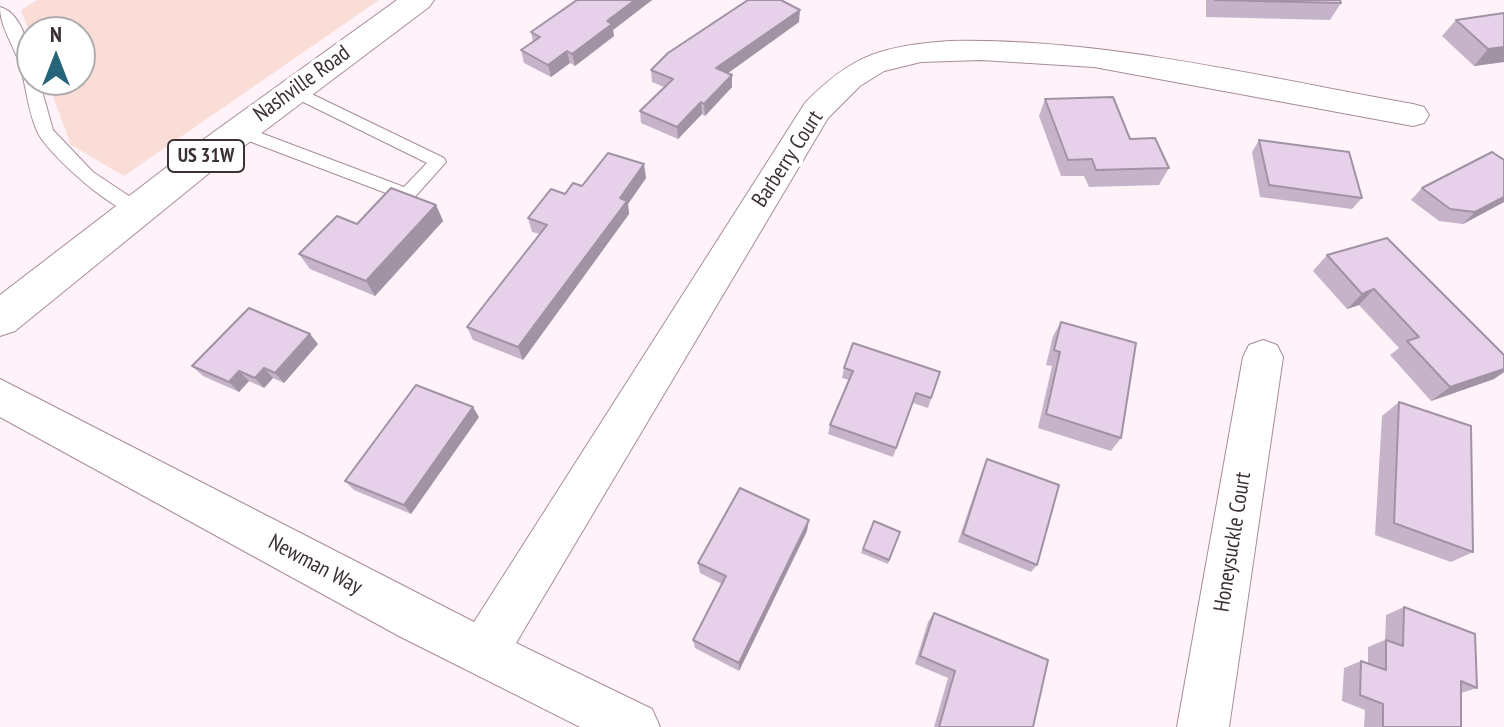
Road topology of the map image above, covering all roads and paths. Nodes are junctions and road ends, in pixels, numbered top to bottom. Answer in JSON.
{"nodes":[{"id":1,"x":418,"y":0,"type":"edge"},
{"id":2,"x":0,"y":11,"type":"edge"},
{"id":3,"x":293,"y":90,"type":"junction"},
{"id":4,"x":1413,"y":115,"type":"dead end"},
{"id":5,"x":239,"y":131,"type":"junction"},
{"id":6,"x":135,"y":209,"type":"junction"},
{"id":7,"x":0,"y":319,"type":"edge"},
{"id":8,"x":1263,"y":357,"type":"dead end"},
{"id":9,"x":0,"y":397,"type":"edge"},
{"id":10,"x":483,"y":652,"type":"junction"},
{"id":11,"x":634,"y":727,"type":"edge"},
{"id":12,"x":1203,"y":727,"type":"edge"}],
"edges":[{"from":1,"to":3,"type":"main road","name":"Nashville Road","number":"US 31W"},
{"from":2,"to":6,"type":"lane"},
{"from":3,"to":5,"type":"main road","name":"Nashville Road","number":"US 31W"},
{"from":3,"to":5,"type":"lane"},
{"from":4,"to":10,"type":"street","name":"Barberry Court"},
{"from":5,"to":6,"type":"main road","name":"Nashville Road","number":"US 31W"},
{"from":6,"to":7,"type":"main road","name":"Nashville Road","number":"US 31W"},
{"from":8,"to":12,"type":"street","name":"Honeysuckle Court"},
{"from":9,"to":10,"type":"street","name":"Newman Way"},
{"from":10,"to":11,"type":"street","name":"Newman Way"}]}
